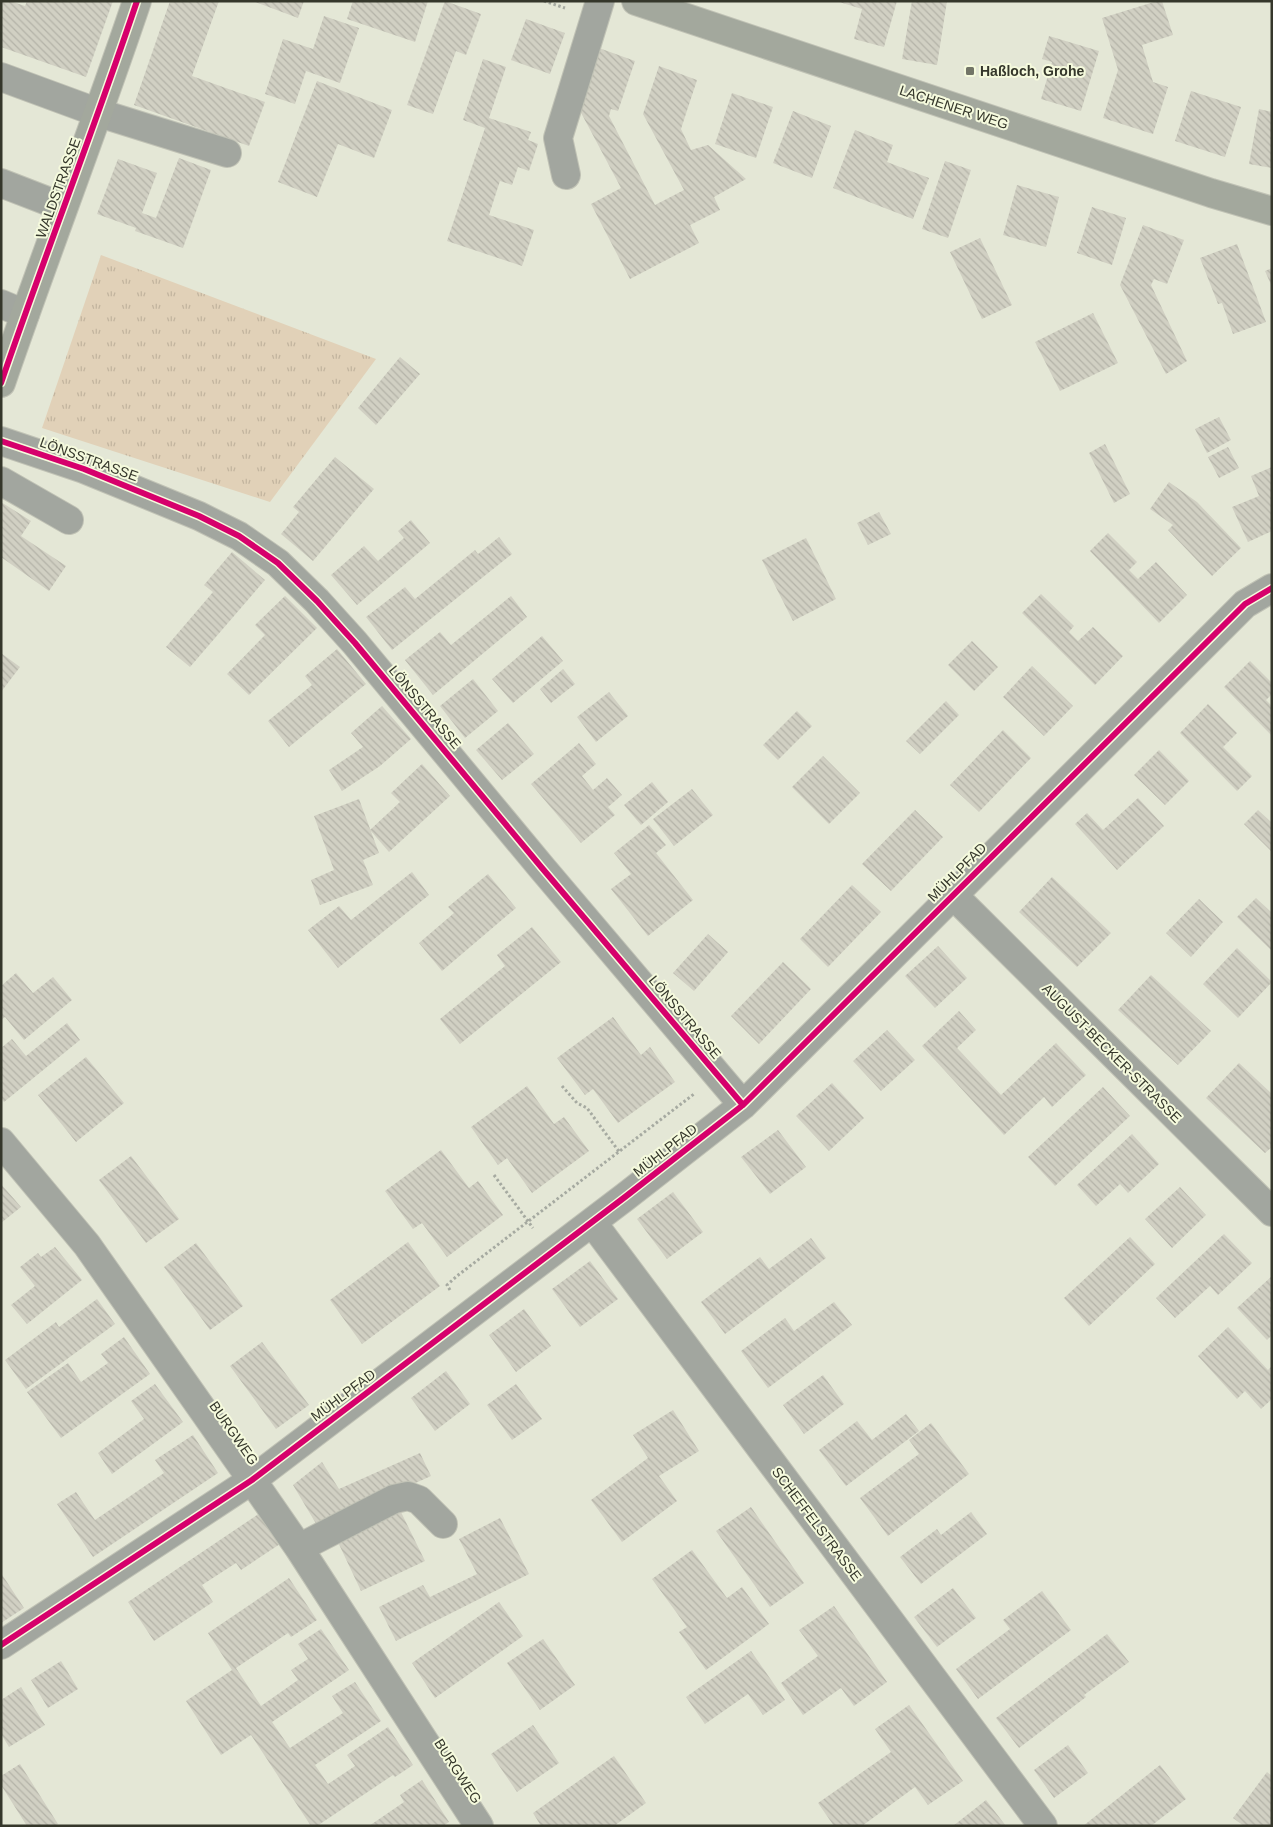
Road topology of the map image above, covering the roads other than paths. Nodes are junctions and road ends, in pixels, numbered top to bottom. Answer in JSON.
{"nodes":[{"id":1,"x":137,"y":1,"type":"edge"},
{"id":2,"x":600,"y":1,"type":"edge"},
{"id":3,"x":636,"y":1,"type":"edge"},
{"id":4,"x":1,"y":77,"type":"edge"},
{"id":5,"x":99,"y":113,"type":"junction"},
{"id":6,"x":227,"y":153,"type":"dead end"},
{"id":7,"x":566,"y":175,"type":"dead end"},
{"id":8,"x":1,"y":183,"type":"edge"},
{"id":9,"x":63,"y":207,"type":"junction"},
{"id":10,"x":1272,"y":211,"type":"edge"},
{"id":11,"x":13,"y":309,"type":"edge"},
{"id":12,"x":1,"y":383,"type":"edge"},
{"id":13,"x":1,"y":440,"type":"edge"},
{"id":14,"x":1,"y":481,"type":"edge"},
{"id":15,"x":69,"y":520,"type":"dead end"},
{"id":16,"x":1272,"y":588,"type":"edge"},
{"id":17,"x":953,"y":895,"type":"junction"},
{"id":18,"x":743,"y":1105,"type":"junction"},
{"id":19,"x":1,"y":1142,"type":"edge"},
{"id":20,"x":1272,"y":1212,"type":"edge"},
{"id":21,"x":592,"y":1222,"type":"junction"},
{"id":22,"x":252,"y":1480,"type":"junction"},
{"id":23,"x":443,"y":1524,"type":"dead end"},
{"id":24,"x":299,"y":1548,"type":"junction"},
{"id":25,"x":1,"y":1645,"type":"edge"},
{"id":26,"x":479,"y":1826,"type":"edge"},
{"id":27,"x":1043,"y":1826,"type":"edge"}],
"edges":[{"from":1,"to":5,"type":"main road","name":"WALDSTRASSE"},
{"from":2,"to":7,"type":"street"},
{"from":3,"to":10,"type":"main road","name":"LACHENER WEG"},
{"from":4,"to":5,"type":"street"},
{"from":5,"to":6,"type":"street"},
{"from":5,"to":9,"type":"main road","name":"WALDSTRASSE"},
{"from":8,"to":9,"type":"street"},
{"from":9,"to":11,"type":"main road","name":"WALDSTRASSE"},
{"from":11,"to":12,"type":"main road","name":"WALDSTRASSE"},
{"from":13,"to":18,"type":"street","name":"LÖNSSTRASSE"},
{"from":14,"to":15,"type":"street"},
{"from":16,"to":17,"type":"street","name":"MÜHLPFAD"},
{"from":17,"to":18,"type":"street","name":"MÜHLPFAD"},
{"from":17,"to":20,"type":"street","name":"AUGUST-BECKER-STRASSE"},
{"from":18,"to":21,"type":"street","name":"MÜHLPFAD"},
{"from":19,"to":22,"type":"street","name":"BURGWEG"},
{"from":21,"to":22,"type":"street","name":"MÜHLPFAD"},
{"from":21,"to":27,"type":"street","name":"SCHEFFELSTRASSE"},
{"from":22,"to":24,"type":"street","name":"BURGWEG"},
{"from":22,"to":25,"type":"street","name":"MÜHLPFAD"},
{"from":23,"to":24,"type":"street"},
{"from":24,"to":26,"type":"street","name":"BURGWEG"}]}
